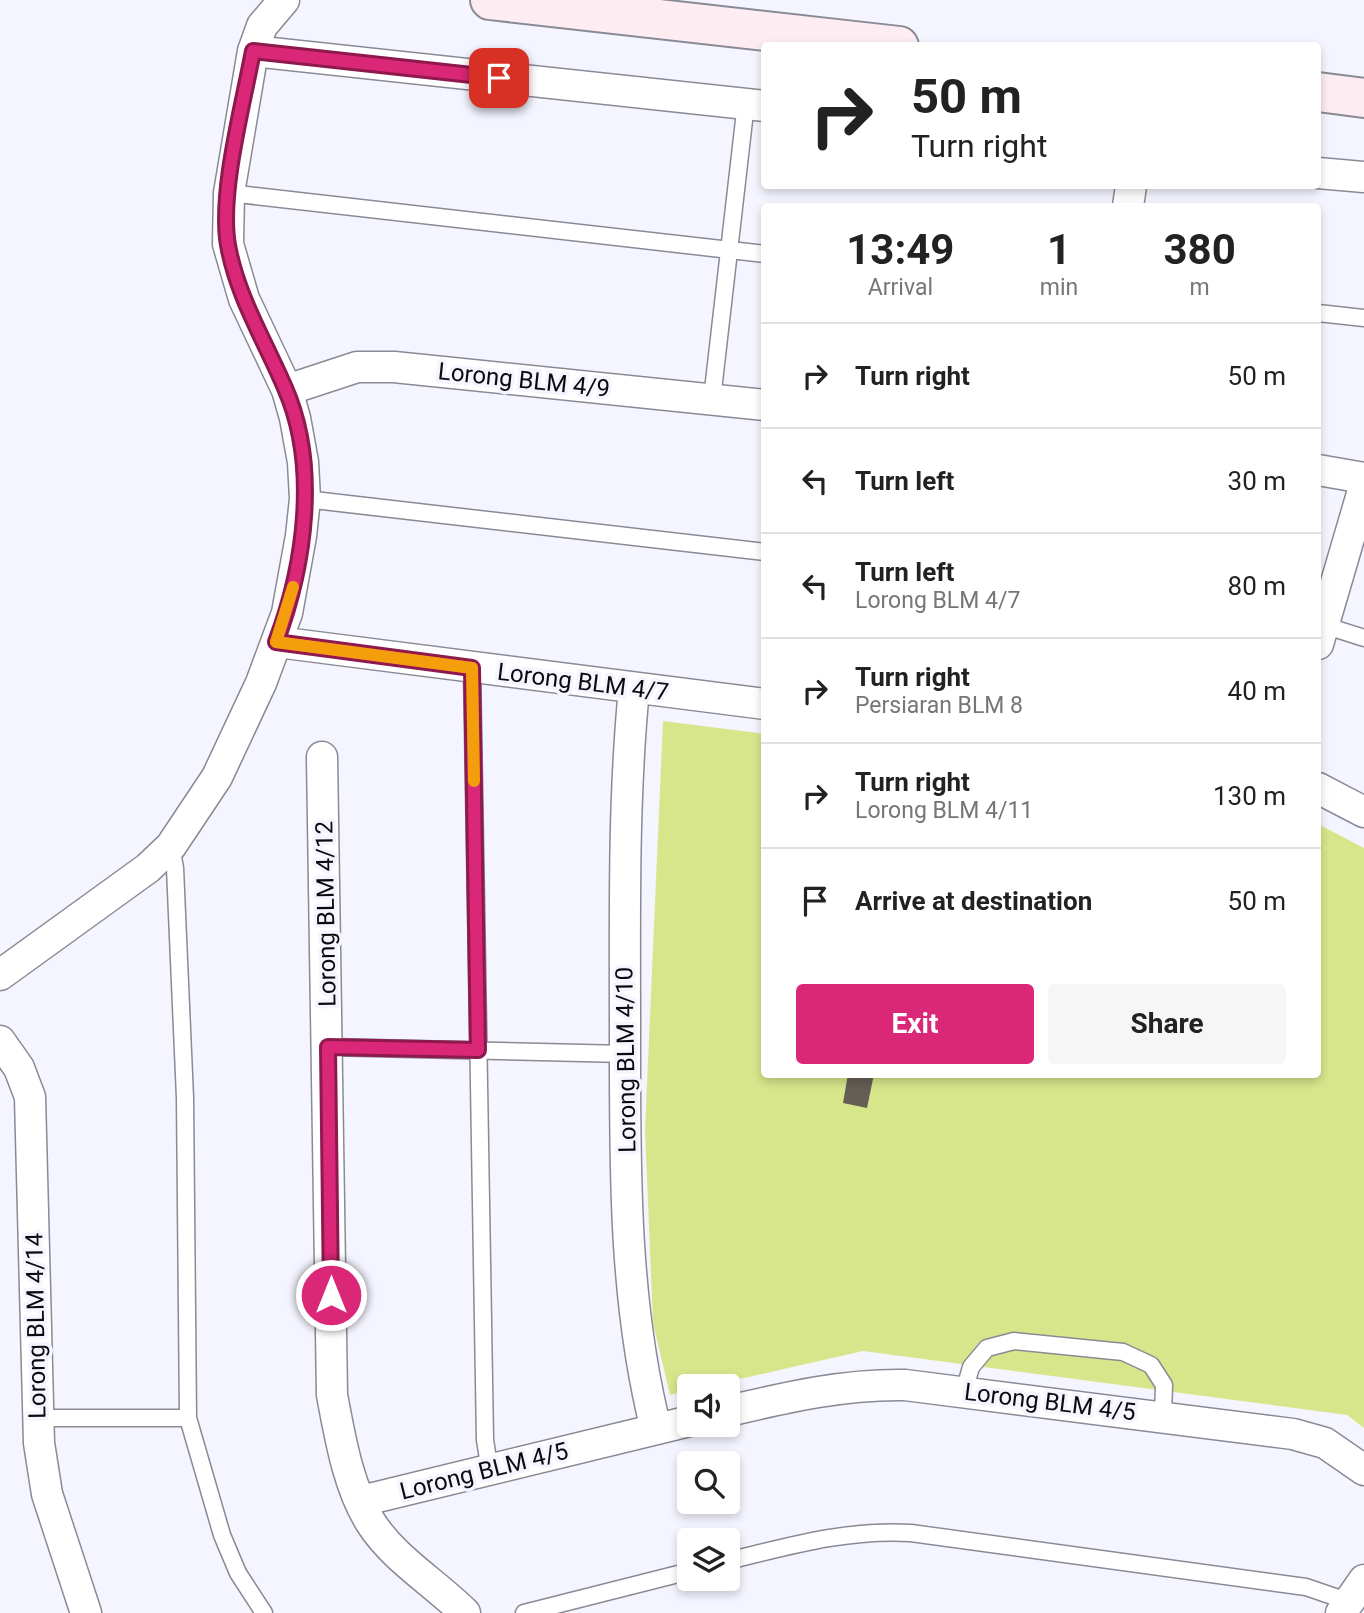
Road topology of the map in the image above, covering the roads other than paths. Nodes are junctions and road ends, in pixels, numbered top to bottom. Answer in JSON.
{"nodes":[{"id":1,"x":284,"y":0,"type":"edge"},
{"id":2,"x":490,"y":0,"type":"edge"},
{"id":3,"x":863,"y":42,"type":"edge"},
{"id":4,"x":253,"y":51,"type":"junction"},
{"id":5,"x":1321,"y":92,"type":"edge"},
{"id":6,"x":1364,"y":98,"type":"edge"},
{"id":7,"x":755,"y":105,"type":"edge"},
{"id":8,"x":1321,"y":173,"type":"edge"},
{"id":9,"x":1364,"y":177,"type":"edge"},
{"id":10,"x":229,"y":193,"type":"junction"},
{"id":11,"x":730,"y":251,"type":"junction"},
{"id":12,"x":761,"y":254,"type":"edge"},
{"id":13,"x":1321,"y":313,"type":"edge"},
{"id":14,"x":1364,"y":318,"type":"edge"},
{"id":15,"x":286,"y":390,"type":"junction"},
{"id":16,"x":712,"y":399,"type":"junction"},
{"id":17,"x":761,"y":405,"type":"edge"},
{"id":18,"x":1321,"y":471,"type":"edge"},
{"id":19,"x":1364,"y":478,"type":"edge"},
{"id":20,"x":1364,"y":487,"type":"edge"},
{"id":21,"x":305,"y":499,"type":"junction"},
{"id":22,"x":761,"y":552,"type":"edge"},
{"id":23,"x":1321,"y":628,"type":"edge"},
{"id":24,"x":1321,"y":631,"type":"edge"},
{"id":25,"x":1364,"y":638,"type":"edge"},
{"id":26,"x":276,"y":642,"type":"junction"},
{"id":27,"x":472,"y":668,"type":"junction"},
{"id":28,"x":634,"y":689,"type":"junction"},
{"id":29,"x":761,"y":704,"type":"edge"},
{"id":30,"x":322,"y":757,"type":"dead end"},
{"id":31,"x":1321,"y":790,"type":"edge"},
{"id":32,"x":1364,"y":812,"type":"edge"},
{"id":33,"x":171,"y":846,"type":"junction"},
{"id":34,"x":0,"y":975,"type":"edge"},
{"id":35,"x":0,"y":1041,"type":"edge"},
{"id":36,"x":328,"y":1047,"type":"junction"},
{"id":37,"x":478,"y":1050,"type":"junction"},
{"id":38,"x":625,"y":1054,"type":"junction"},
{"id":39,"x":964,"y":1392,"type":"junction"},
{"id":40,"x":740,"y":1408,"type":"edge"},
{"id":41,"x":1163,"y":1416,"type":"junction"},
{"id":42,"x":38,"y":1418,"type":"junction"},
{"id":43,"x":188,"y":1418,"type":"junction"},
{"id":44,"x":677,"y":1424,"type":"edge"},
{"id":45,"x":656,"y":1429,"type":"junction"},
{"id":46,"x":1364,"y":1470,"type":"edge"},
{"id":47,"x":490,"y":1471,"type":"junction"},
{"id":48,"x":361,"y":1501,"type":"junction"},
{"id":49,"x":740,"y":1558,"type":"edge"},
{"id":50,"x":677,"y":1574,"type":"edge"},
{"id":51,"x":1351,"y":1598,"type":"edge"},
{"id":52,"x":86,"y":1613,"type":"edge"},
{"id":53,"x":264,"y":1613,"type":"edge"},
{"id":54,"x":465,"y":1613,"type":"edge"},
{"id":55,"x":524,"y":1613,"type":"edge"}],
"edges":[{"from":1,"to":4,"type":"street"},
{"from":2,"to":3,"type":"street"},
{"from":4,"to":7,"type":"street"},
{"from":4,"to":10,"type":"street"},
{"from":5,"to":6,"type":"street"},
{"from":7,"to":11,"type":"lane"},
{"from":8,"to":9,"type":"street"},
{"from":10,"to":11,"type":"lane"},
{"from":10,"to":15,"type":"street"},
{"from":11,"to":12,"type":"lane"},
{"from":11,"to":16,"type":"lane"},
{"from":13,"to":14,"type":"lane"},
{"from":15,"to":16,"type":"street","name":"Lorong BLM 4/9"},
{"from":15,"to":21,"type":"street"},
{"from":16,"to":17,"type":"street","name":"Lorong BLM 4/9"},
{"from":18,"to":19,"type":"street"},
{"from":20,"to":23,"type":"street"},
{"from":21,"to":22,"type":"lane"},
{"from":21,"to":26,"type":"street"},
{"from":24,"to":25,"type":"lane"},
{"from":26,"to":27,"type":"street","name":"Lorong BLM 4/7"},
{"from":26,"to":33,"type":"street"},
{"from":27,"to":28,"type":"street","name":"Lorong BLM 4/7"},
{"from":27,"to":37,"type":"lane"},
{"from":28,"to":29,"type":"street","name":"Lorong BLM 4/7"},
{"from":28,"to":38,"type":"street","name":"Lorong BLM 4/10"},
{"from":30,"to":36,"type":"street","name":"Lorong BLM 4/12"},
{"from":31,"to":32,"type":"street"},
{"from":33,"to":34,"type":"street"},
{"from":33,"to":43,"type":"lane"},
{"from":35,"to":42,"type":"street","name":"Lorong BLM 4/14"},
{"from":36,"to":37,"type":"lane"},
{"from":36,"to":48,"type":"street","name":"Lorong BLM 4/12"},
{"from":37,"to":38,"type":"lane"},
{"from":37,"to":47,"type":"lane"},
{"from":38,"to":45,"type":"street","name":"Lorong BLM 4/10"},
{"from":39,"to":40,"type":"street","name":"Lorong BLM 4/5"},
{"from":39,"to":41,"type":"street","name":"Lorong BLM 4/5"},
{"from":39,"to":41,"type":"lane"},
{"from":41,"to":46,"type":"street","name":"Lorong BLM 4/5"},
{"from":42,"to":43,"type":"lane"},
{"from":42,"to":52,"type":"street","name":"Lorong BLM 4/14"},
{"from":43,"to":53,"type":"lane"},
{"from":44,"to":45,"type":"street","name":"Lorong BLM 4/5"},
{"from":45,"to":47,"type":"street","name":"Lorong BLM 4/5"},
{"from":47,"to":48,"type":"street","name":"Lorong BLM 4/5"},
{"from":48,"to":54,"type":"street","name":"Lorong BLM 4/12"},
{"from":49,"to":51,"type":"lane"},
{"from":50,"to":55,"type":"lane"}]}
